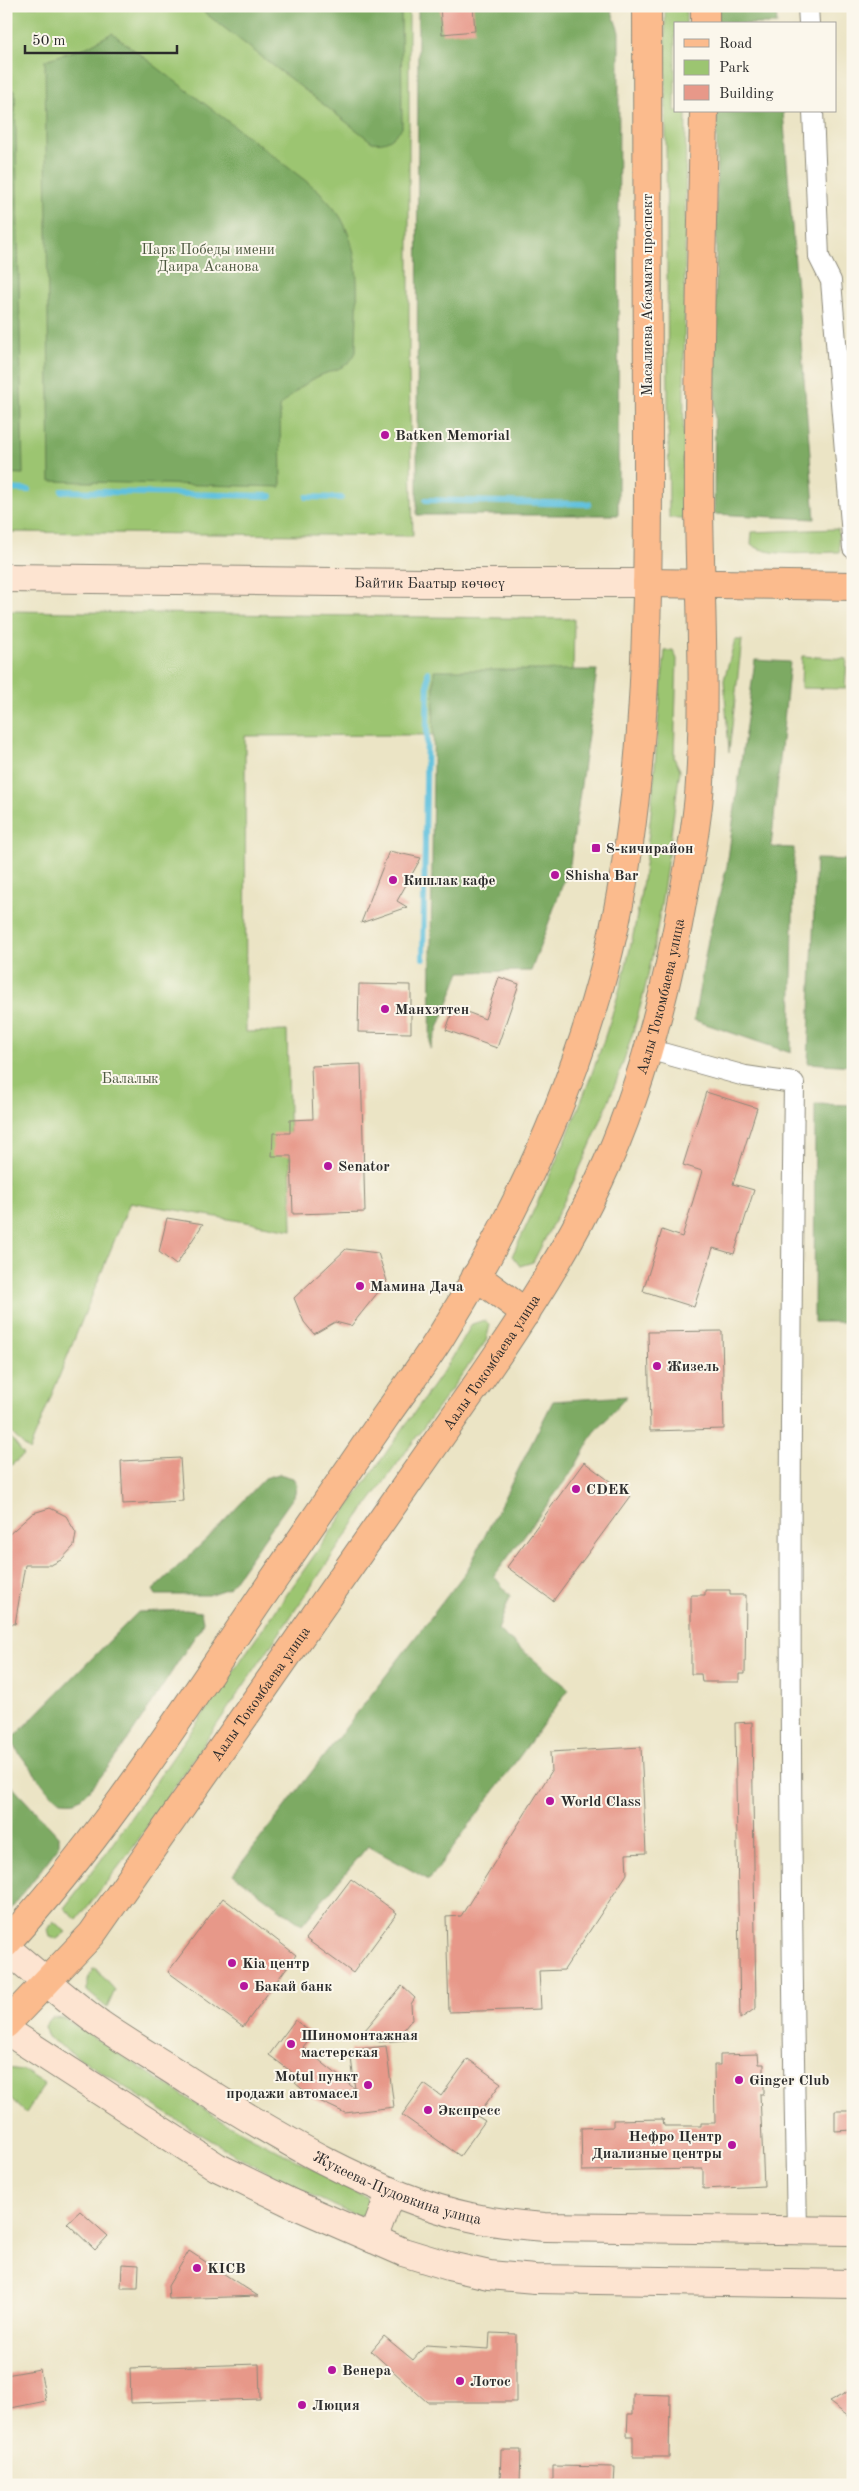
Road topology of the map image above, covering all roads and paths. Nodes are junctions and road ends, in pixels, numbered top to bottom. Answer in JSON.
{"nodes":[{"id":1,"x":647,"y":6,"type":"edge"},
{"id":2,"x":705,"y":6,"type":"edge"},
{"id":3,"x":808,"y":6,"type":"edge"},
{"id":4,"x":705,"y":22,"type":"edge"},
{"id":5,"x":809,"y":22,"type":"edge"},
{"id":6,"x":704,"y":112,"type":"edge"},
{"id":7,"x":813,"y":112,"type":"edge"},
{"id":8,"x":853,"y":548,"type":"edge"},
{"id":9,"x":6,"y":578,"type":"edge"},
{"id":10,"x":647,"y":583,"type":"junction"},
{"id":11,"x":701,"y":585,"type":"junction"},
{"id":12,"x":853,"y":586,"type":"edge"},
{"id":13,"x":648,"y":1049,"type":"junction"},
{"id":14,"x":476,"y":1276,"type":"junction"},
{"id":15,"x":526,"y":1313,"type":"junction"},
{"id":16,"x":6,"y":1943,"type":"edge"},
{"id":17,"x":6,"y":1948,"type":"edge"},
{"id":18,"x":47,"y":1983,"type":"junction"},
{"id":19,"x":6,"y":2024,"type":"edge"},
{"id":20,"x":6,"y":2030,"type":"edge"},
{"id":21,"x":392,"y":2191,"type":"junction"},
{"id":22,"x":798,"y":2230,"type":"junction"},
{"id":23,"x":853,"y":2231,"type":"edge"},
{"id":24,"x":373,"y":2238,"type":"junction"},
{"id":25,"x":853,"y":2284,"type":"edge"}],
"edges":[{"from":1,"to":10,"type":"main road","name":"Масалиева Абсамата проспект"},
{"from":2,"to":4,"type":"main road"},
{"from":3,"to":5,"type":"street"},
{"from":6,"to":11,"type":"main road"},
{"from":7,"to":8,"type":"street"},
{"from":9,"to":10,"type":"main road","name":"Байтик Баатыр көчөсү"},
{"from":10,"to":11,"type":"main road","name":"Байтик Баатыр көчөсү"},
{"from":10,"to":14,"type":"main road"},
{"from":11,"to":12,"type":"main road","name":"Байтик Баатыр көчөсү"},
{"from":11,"to":13,"type":"main road","name":"Аалы Токомбаева улица"},
{"from":13,"to":15,"type":"main road","name":"Аалы Токомбаева улица"},
{"from":13,"to":22,"type":"street"},
{"from":14,"to":15,"type":"main road"},
{"from":14,"to":16,"type":"main road"},
{"from":15,"to":18,"type":"main road","name":"Аалы Токомбаева улица"},
{"from":17,"to":18,"type":"main road","name":"Жукеева-Пудовкина улица"},
{"from":18,"to":19,"type":"main road","name":"Аалы Токомбаева улица"},
{"from":18,"to":21,"type":"main road","name":"Жукеева-Пудовкина улица"},
{"from":20,"to":24,"type":"main road"},
{"from":21,"to":22,"type":"main road","name":"Жукеева-Пудовкина улица"},
{"from":21,"to":24,"type":"main road"},
{"from":22,"to":23,"type":"main road","name":"Жукеева-Пудовкина улица"},
{"from":24,"to":25,"type":"main road"}]}
